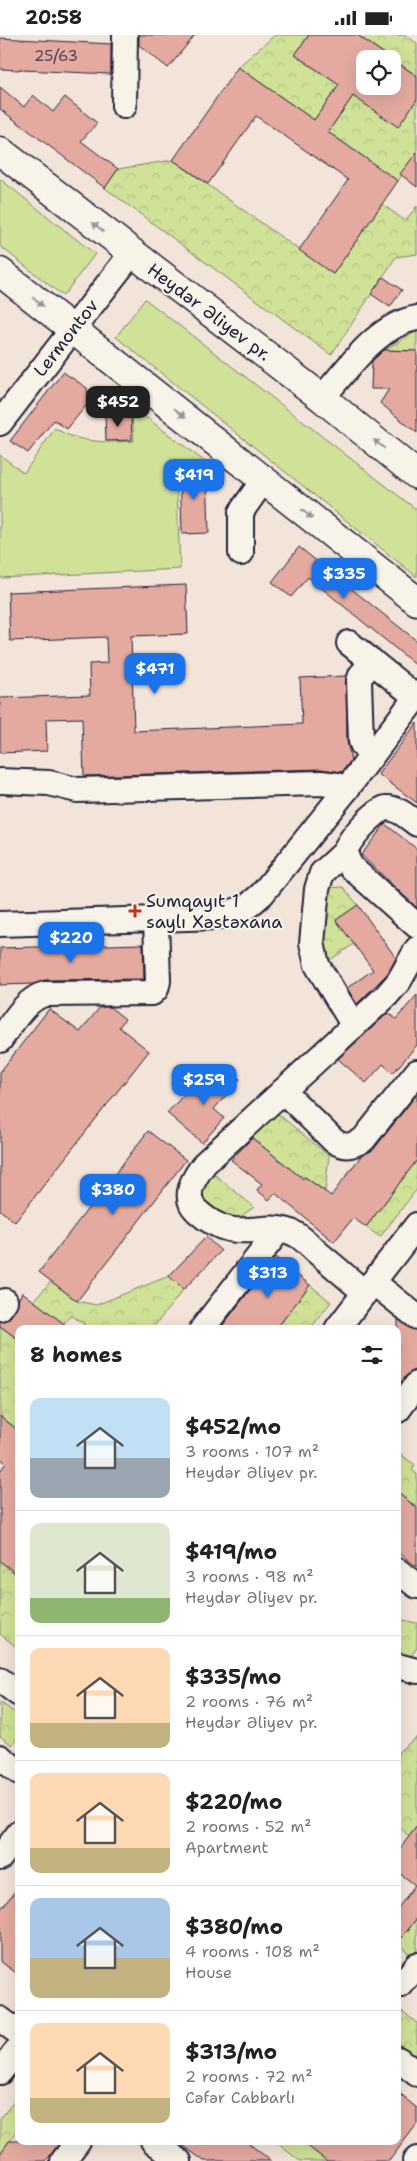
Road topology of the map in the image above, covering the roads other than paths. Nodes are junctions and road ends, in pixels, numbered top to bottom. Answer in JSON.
{"nodes":[{"id":1,"x":125,"y":35,"type":"edge"},
{"id":2,"x":124,"y":106,"type":"dead end"},
{"id":3,"x":0,"y":151,"type":"edge"},
{"id":4,"x":132,"y":253,"type":"junction"},
{"id":5,"x":0,"y":272,"type":"edge"},
{"id":6,"x":417,"y":318,"type":"edge"},
{"id":7,"x":73,"y":330,"type":"junction"},
{"id":8,"x":322,"y":398,"type":"junction"},
{"id":9,"x":0,"y":423,"type":"edge"},
{"id":10,"x":417,"y":475,"type":"edge"},
{"id":11,"x":264,"y":479,"type":"junction"},
{"id":12,"x":241,"y":553,"type":"dead end"},
{"id":13,"x":417,"y":601,"type":"edge"},
{"id":14,"x":349,"y":643,"type":"dead end"},
{"id":15,"x":373,"y":662,"type":"junction"},
{"id":16,"x":417,"y":696,"type":"edge"},
{"id":17,"x":373,"y":754,"type":"junction"},
{"id":18,"x":0,"y":781,"type":"edge"},
{"id":19,"x":346,"y":790,"type":"junction"},
{"id":20,"x":417,"y":824,"type":"edge"},
{"id":21,"x":346,"y":851,"type":"junction"},
{"id":22,"x":156,"y":920,"type":"junction"},
{"id":23,"x":0,"y":924,"type":"edge"},
{"id":24,"x":417,"y":926,"type":"edge"},
{"id":25,"x":417,"y":949,"type":"edge"},
{"id":26,"x":354,"y":1026,"type":"junction"},
{"id":27,"x":0,"y":1040,"type":"edge"},
{"id":28,"x":417,"y":1072,"type":"edge"},
{"id":29,"x":283,"y":1091,"type":"junction"},
{"id":30,"x":417,"y":1225,"type":"edge"},
{"id":31,"x":279,"y":1230,"type":"junction"},
{"id":32,"x":369,"y":1287,"type":"junction"},
{"id":33,"x":417,"y":1317,"type":"edge"},
{"id":34,"x":205,"y":1325,"type":"edge"},
{"id":35,"x":340,"y":1325,"type":"edge"},
{"id":36,"x":417,"y":1384,"type":"edge"},
{"id":37,"x":401,"y":1407,"type":"edge"},
{"id":38,"x":401,"y":1573,"type":"edge"},
{"id":39,"x":417,"y":1586,"type":"edge"},
{"id":40,"x":401,"y":1667,"type":"edge"},
{"id":41,"x":417,"y":1671,"type":"edge"},
{"id":42,"x":0,"y":1680,"type":"edge"},
{"id":43,"x":15,"y":1691,"type":"edge"},
{"id":44,"x":0,"y":1757,"type":"edge"},
{"id":45,"x":15,"y":1768,"type":"edge"},
{"id":46,"x":15,"y":1838,"type":"edge"},
{"id":47,"x":0,"y":1858,"type":"edge"},
{"id":48,"x":417,"y":1965,"type":"edge"},
{"id":49,"x":405,"y":1989,"type":"edge"},
{"id":50,"x":0,"y":2019,"type":"edge"},
{"id":51,"x":15,"y":2030,"type":"edge"},
{"id":52,"x":15,"y":2053,"type":"edge"},
{"id":53,"x":401,"y":2061,"type":"edge"},
{"id":54,"x":0,"y":2073,"type":"edge"},
{"id":55,"x":417,"y":2074,"type":"edge"},
{"id":56,"x":75,"y":2145,"type":"edge"},
{"id":57,"x":152,"y":2149,"type":"edge"},
{"id":58,"x":64,"y":2161,"type":"edge"},
{"id":59,"x":179,"y":2161,"type":"edge"}],
"edges":[{"from":1,"to":2,"type":"street"},
{"from":4,"to":3,"type":"main road","name":"Heydər Əliyev pr.","one_way":true},
{"from":4,"to":7,"type":"street","name":"Lermontov"},
{"from":4,"to":8,"type":"main road","name":"Heydər Əliyev pr."},
{"from":5,"to":7,"type":"main road","one_way":true},
{"from":6,"to":8,"type":"street"},
{"from":7,"to":9,"type":"street","name":"Lermontov"},
{"from":7,"to":11,"type":"main road","one_way":true},
{"from":10,"to":8,"type":"main road","name":"Heydər Əliyev pr.","one_way":true},
{"from":11,"to":12,"type":"street"},
{"from":11,"to":13,"type":"main road","one_way":true},
{"from":14,"to":15,"type":"street"},
{"from":15,"to":16,"type":"street"},
{"from":15,"to":17,"type":"street"},
{"from":16,"to":17,"type":"street"},
{"from":17,"to":19,"type":"street"},
{"from":18,"to":19,"type":"street"},
{"from":19,"to":22,"type":"street"},
{"from":20,"to":21,"type":"street"},
{"from":21,"to":24,"type":"street"},
{"from":21,"to":26,"type":"street"},
{"from":22,"to":23,"type":"street"},
{"from":22,"to":27,"type":"street"},
{"from":25,"to":26,"type":"street"},
{"from":26,"to":29,"type":"street"},
{"from":28,"to":29,"type":"street"},
{"from":29,"to":31,"type":"street"},
{"from":30,"to":32,"type":"street"},
{"from":31,"to":32,"type":"street"},
{"from":31,"to":34,"type":"street"},
{"from":32,"to":33,"type":"street"},
{"from":32,"to":35,"type":"street"},
{"from":36,"to":37,"type":"street"},
{"from":38,"to":39,"type":"street"},
{"from":40,"to":41,"type":"street"},
{"from":42,"to":43,"type":"street"},
{"from":44,"to":45,"type":"street"},
{"from":46,"to":47,"type":"street"},
{"from":48,"to":49,"type":"street"},
{"from":50,"to":51,"type":"street"},
{"from":52,"to":54,"type":"street"},
{"from":53,"to":55,"type":"street"},
{"from":56,"to":58,"type":"street"},
{"from":57,"to":59,"type":"street"}]}
